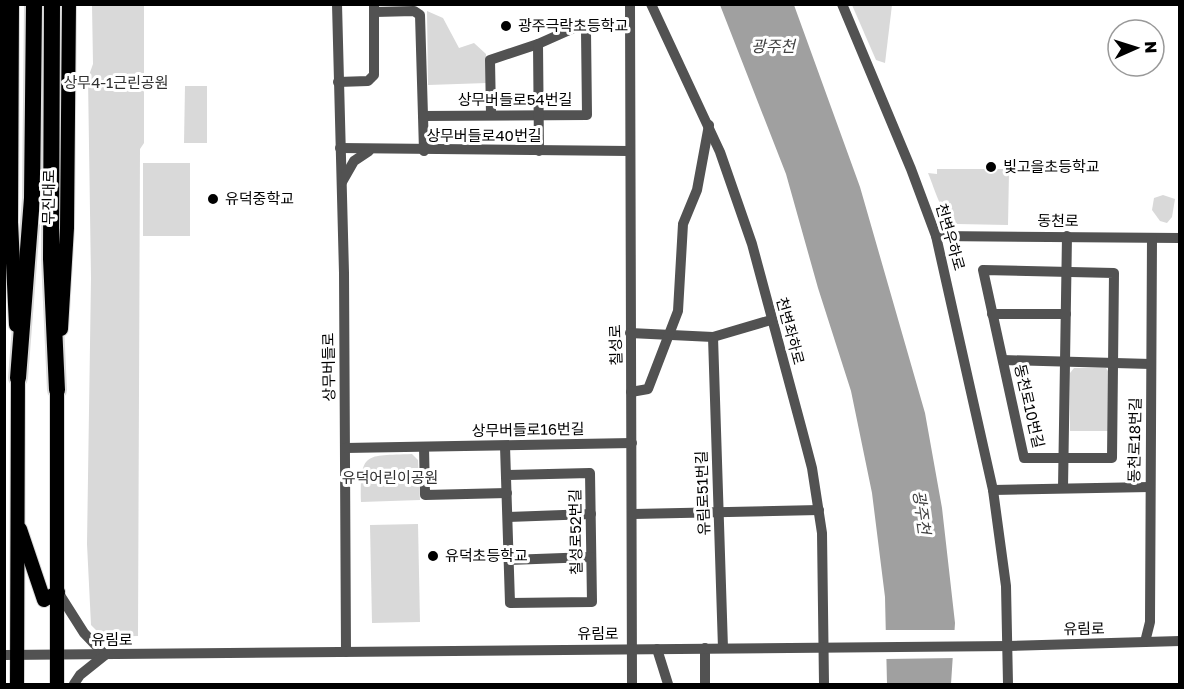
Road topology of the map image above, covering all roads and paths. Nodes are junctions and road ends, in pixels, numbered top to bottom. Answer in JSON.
{"nodes":[{"id":1,"x":12,"y":4,"type":"edge"},
{"id":2,"x":34,"y":4,"type":"edge"},
{"id":3,"x":52,"y":4,"type":"edge"},
{"id":4,"x":69,"y":4,"type":"edge"},
{"id":5,"x":337,"y":4,"type":"edge"},
{"id":6,"x":630,"y":4,"type":"edge"},
{"id":7,"x":651,"y":4,"type":"edge"},
{"id":8,"x":842,"y":4,"type":"edge"},
{"id":9,"x":374,"y":8,"type":"edge"},
{"id":10,"x":538,"y":44,"type":"junction"},
{"id":11,"x":338,"y":82,"type":"junction"},
{"id":12,"x":491,"y":114,"type":"junction"},
{"id":13,"x":539,"y":114,"type":"junction"},
{"id":14,"x":423,"y":116,"type":"junction"},
{"id":15,"x":709,"y":124,"type":"junction"},
{"id":16,"x":340,"y":148,"type":"junction"},
{"id":17,"x":369,"y":150,"type":"junction"},
{"id":18,"x":424,"y":151,"type":"junction"},
{"id":19,"x":539,"y":151,"type":"junction"},
{"id":20,"x":629,"y":151,"type":"junction"},
{"id":21,"x":341,"y":185,"type":"junction"},
{"id":22,"x":8,"y":222,"type":"edge"},
{"id":23,"x":936,"y":236,"type":"junction"},
{"id":24,"x":1067,"y":236,"type":"junction"},
{"id":25,"x":1152,"y":238,"type":"junction"},
{"id":26,"x":1179,"y":238,"type":"edge"},
{"id":27,"x":1067,"y":270,"type":"junction"},
{"id":28,"x":992,"y":314,"type":"junction"},
{"id":29,"x":1066,"y":314,"type":"junction"},
{"id":30,"x":771,"y":320,"type":"junction"},
{"id":31,"x":630,"y":333,"type":"junction"},
{"id":32,"x":671,"y":335,"type":"junction"},
{"id":33,"x":713,"y":337,"type":"junction"},
{"id":34,"x":1003,"y":360,"type":"junction"},
{"id":35,"x":1066,"y":361,"type":"junction"},
{"id":36,"x":1112,"y":363,"type":"junction"},
{"id":37,"x":1151,"y":364,"type":"junction"},
{"id":38,"x":18,"y":378,"type":"junction"},
{"id":39,"x":57,"y":390,"type":"junction"},
{"id":40,"x":631,"y":393,"type":"junction"},
{"id":41,"x":632,"y":443,"type":"junction"},
{"id":42,"x":505,"y":446,"type":"junction"},
{"id":43,"x":424,"y":447,"type":"junction"},
{"id":44,"x":345,"y":448,"type":"junction"},
{"id":45,"x":1063,"y":458,"type":"junction"},
{"id":46,"x":506,"y":475,"type":"junction"},
{"id":47,"x":1150,"y":487,"type":"junction"},
{"id":48,"x":1063,"y":488,"type":"junction"},
{"id":49,"x":993,"y":490,"type":"junction"},
{"id":50,"x":507,"y":493,"type":"junction"},
{"id":51,"x":819,"y":510,"type":"junction"},
{"id":52,"x":719,"y":512,"type":"junction"},
{"id":53,"x":591,"y":514,"type":"junction"},
{"id":54,"x":633,"y":514,"type":"junction"},
{"id":55,"x":508,"y":517,"type":"junction"},
{"id":56,"x":17,"y":521,"type":"junction"},
{"id":57,"x":591,"y":557,"type":"junction"},
{"id":58,"x":508,"y":560,"type":"junction"},
{"id":59,"x":58,"y":592,"type":"junction"},
{"id":60,"x":1179,"y":641,"type":"edge"},
{"id":61,"x":1145,"y":642,"type":"junction"},
{"id":62,"x":830,"y":646,"type":"junction"},
{"id":63,"x":1009,"y":646,"type":"junction"},
{"id":64,"x":705,"y":648,"type":"junction"},
{"id":65,"x":723,"y":648,"type":"junction"},
{"id":66,"x":632,"y":649,"type":"junction"},
{"id":67,"x":657,"y":649,"type":"junction"},
{"id":68,"x":346,"y":652,"type":"junction"},
{"id":69,"x":10,"y":655,"type":"edge"},
{"id":70,"x":57,"y":655,"type":"junction"},
{"id":71,"x":105,"y":655,"type":"junction"},
{"id":72,"x":17,"y":684,"type":"edge"},
{"id":73,"x":57,"y":684,"type":"edge"},
{"id":74,"x":74,"y":684,"type":"edge"},
{"id":75,"x":632,"y":684,"type":"edge"},
{"id":76,"x":668,"y":684,"type":"edge"},
{"id":77,"x":705,"y":684,"type":"edge"},
{"id":78,"x":824,"y":684,"type":"edge"},
{"id":79,"x":1008,"y":684,"type":"edge"}],
"edges":[{"from":1,"to":22,"type":"main road","name":"무진대로"},
{"from":2,"to":38,"type":"highway","name":"무진대로"},
{"from":3,"to":39,"type":"highway","name":"무진대로"},
{"from":4,"to":39,"type":"main road","name":"무진대로"},
{"from":5,"to":11,"type":"street","name":"상무버들로"},
{"from":6,"to":20,"type":"street","name":"칠성로"},
{"from":7,"to":15,"type":"street","name":"천변좌하로"},
{"from":8,"to":23,"type":"street","name":"천변우하로"},
{"from":9,"to":11,"type":"street"},
{"from":9,"to":14,"type":"street"},
{"from":10,"to":12,"type":"street"},
{"from":10,"to":13,"type":"street"},
{"from":10,"to":13,"type":"street","name":"상무버들로54번길"},
{"from":11,"to":16,"type":"street","name":"상무버들로"},
{"from":12,"to":13,"type":"street","name":"상무버들로54번길"},
{"from":12,"to":14,"type":"street","name":"상무버들로54번길"},
{"from":13,"to":19,"type":"street"},
{"from":14,"to":18,"type":"street"},
{"from":15,"to":30,"type":"street","name":"천변좌하로"},
{"from":15,"to":32,"type":"street"},
{"from":16,"to":17,"type":"street","name":"상무버들로40번길"},
{"from":16,"to":21,"type":"street","name":"상무버들로"},
{"from":17,"to":18,"type":"street","name":"상무버들로40번길"},
{"from":17,"to":21,"type":"street"},
{"from":18,"to":19,"type":"street","name":"상무버들로40번길"},
{"from":19,"to":20,"type":"street","name":"상무버들로40번길"},
{"from":20,"to":31,"type":"street","name":"칠성로"},
{"from":21,"to":44,"type":"street","name":"상무버들로"},
{"from":22,"to":38,"type":"main road","name":"무진대로"},
{"from":23,"to":24,"type":"street","name":"동천로"},
{"from":23,"to":49,"type":"street","name":"천변우하로"},
{"from":24,"to":25,"type":"street","name":"동천로"},
{"from":24,"to":27,"type":"street","name":"동천로10번길"},
{"from":25,"to":26,"type":"street","name":"동천로"},
{"from":25,"to":37,"type":"street","name":"동천로18번길"},
{"from":27,"to":28,"type":"street","name":"동천로10번길"},
{"from":27,"to":29,"type":"street","name":"동천로10번길"},
{"from":27,"to":36,"type":"street","name":"동천로10번길"},
{"from":28,"to":29,"type":"street"},
{"from":28,"to":34,"type":"street","name":"동천로10번길"},
{"from":29,"to":35,"type":"street","name":"동천로10번길"},
{"from":30,"to":33,"type":"street"},
{"from":30,"to":51,"type":"street","name":"천변좌하로"},
{"from":31,"to":32,"type":"street"},
{"from":31,"to":40,"type":"street","name":"칠성로"},
{"from":32,"to":33,"type":"street"},
{"from":32,"to":40,"type":"street"},
{"from":33,"to":52,"type":"street","name":"유림로51번길"},
{"from":34,"to":35,"type":"street","name":"동천로10번길"},
{"from":34,"to":45,"type":"street","name":"동천로10번길"},
{"from":35,"to":36,"type":"street","name":"동천로10번길"},
{"from":35,"to":45,"type":"street","name":"동천로10번길"},
{"from":36,"to":37,"type":"street","name":"동천로10번길"},
{"from":36,"to":45,"type":"street","name":"동천로10번길"},
{"from":37,"to":47,"type":"street","name":"동천로18번길"},
{"from":38,"to":56,"type":"main road","name":"무진대로"},
{"from":39,"to":59,"type":"main road","name":"무진대로"},
{"from":40,"to":41,"type":"street","name":"칠성로"},
{"from":41,"to":42,"type":"street","name":"상무버들로16번길"},
{"from":41,"to":54,"type":"street","name":"칠성로"},
{"from":42,"to":43,"type":"street","name":"상무버들로16번길"},
{"from":42,"to":46,"type":"street"},
{"from":43,"to":44,"type":"street","name":"상무버들로16번길"},
{"from":43,"to":50,"type":"street"},
{"from":44,"to":68,"type":"street","name":"상무버들로"},
{"from":45,"to":48,"type":"street","name":"동천로10번길"},
{"from":46,"to":50,"type":"street"},
{"from":46,"to":53,"type":"street","name":"칠성로52번길"},
{"from":47,"to":48,"type":"street"},
{"from":47,"to":61,"type":"street","name":"동천로18번길"},
{"from":48,"to":49,"type":"street"},
{"from":49,"to":63,"type":"street","name":"천변우하로"},
{"from":50,"to":55,"type":"street"},
{"from":51,"to":52,"type":"street"},
{"from":51,"to":62,"type":"street","name":"천변좌하로"},
{"from":52,"to":54,"type":"street"},
{"from":52,"to":65,"type":"street","name":"유림로51번길"},
{"from":53,"to":55,"type":"street"},
{"from":53,"to":57,"type":"street","name":"칠성로52번길"},
{"from":54,"to":66,"type":"street","name":"칠성로"},
{"from":55,"to":58,"type":"street"},
{"from":56,"to":59,"type":"main road"},
{"from":56,"to":69,"type":"main road","name":"무진대로"},
{"from":57,"to":58,"type":"street"},
{"from":57,"to":58,"type":"street","name":"칠성로52번길"},
{"from":59,"to":70,"type":"main road","name":"무진대로"},
{"from":59,"to":71,"type":"street"},
{"from":60,"to":61,"type":"street","name":"유림로"},
{"from":61,"to":63,"type":"street","name":"유림로"},
{"from":62,"to":63,"type":"street","name":"유림로"},
{"from":62,"to":65,"type":"street","name":"유림로"},
{"from":62,"to":78,"type":"street","name":"천변좌하로"},
{"from":63,"to":79,"type":"street","name":"천변우하로"},
{"from":64,"to":65,"type":"street","name":"유림로"},
{"from":64,"to":67,"type":"street","name":"유림로"},
{"from":64,"to":77,"type":"street"},
{"from":66,"to":67,"type":"street","name":"유림로"},
{"from":66,"to":68,"type":"street","name":"유림로"},
{"from":66,"to":75,"type":"street","name":"칠성로"},
{"from":67,"to":76,"type":"street"},
{"from":68,"to":71,"type":"street","name":"유림로"},
{"from":69,"to":70,"type":"street","name":"유림로"},
{"from":69,"to":72,"type":"main road","name":"무진대로"},
{"from":70,"to":71,"type":"street","name":"유림로"},
{"from":70,"to":73,"type":"main road","name":"무진대로"},
{"from":71,"to":74,"type":"street"}]}
